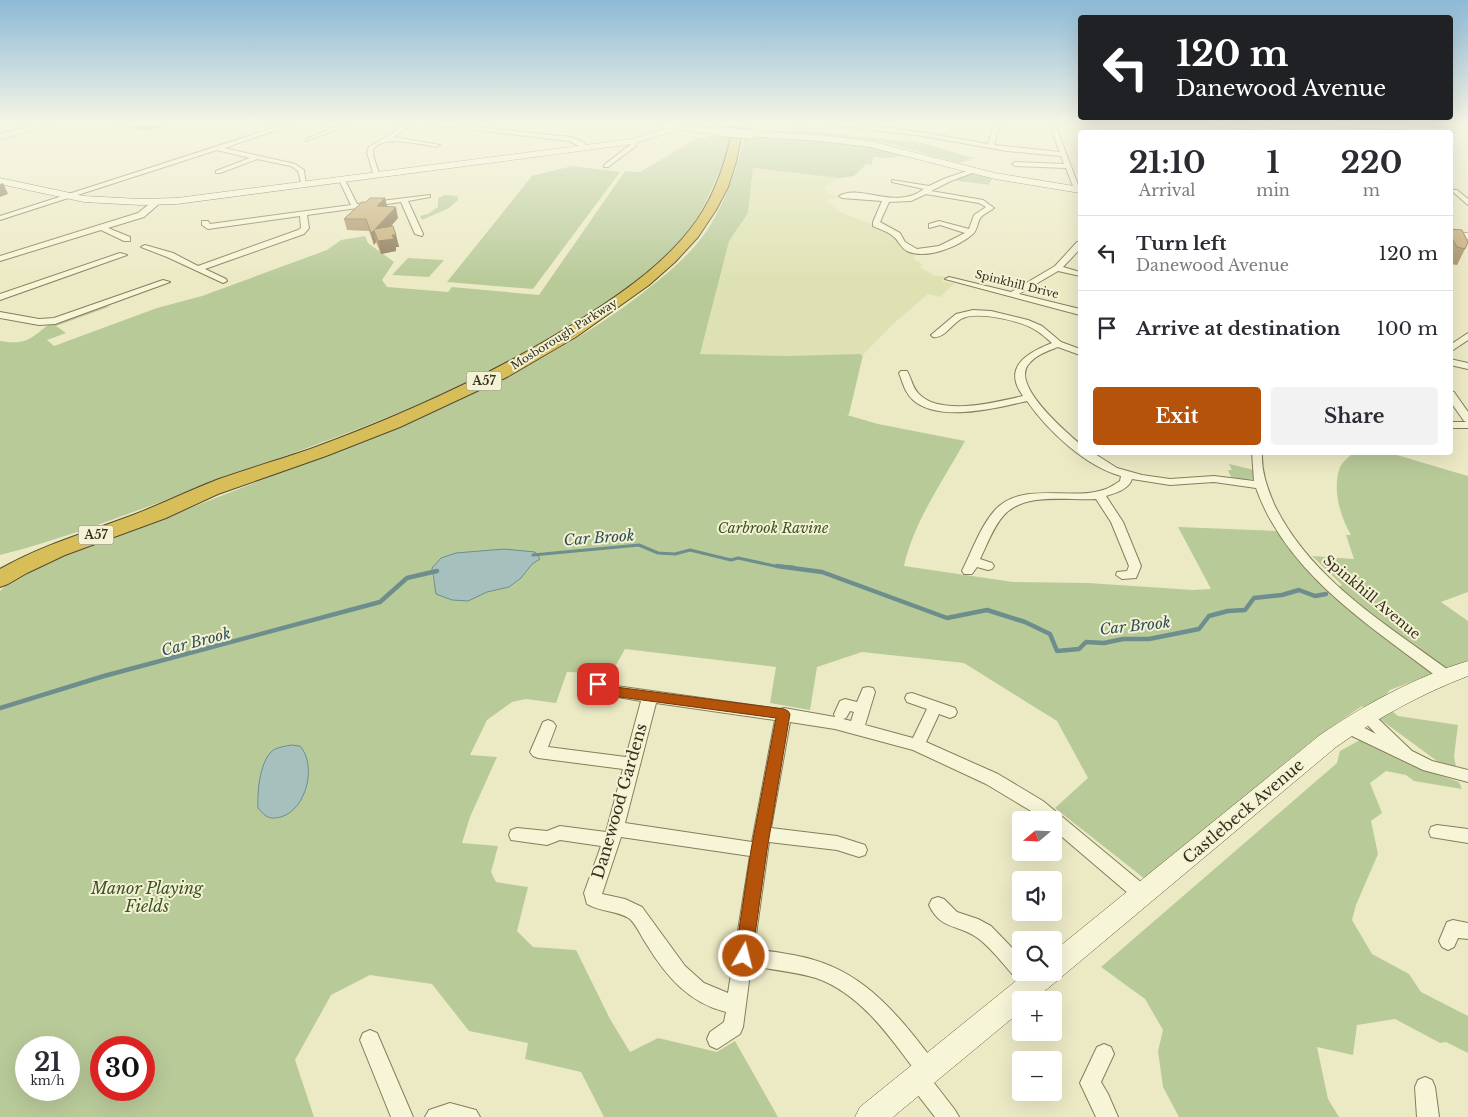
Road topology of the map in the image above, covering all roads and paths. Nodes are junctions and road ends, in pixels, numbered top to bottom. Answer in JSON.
{"nodes":[{"id":1,"x":133,"y":176,"type":"edge"},
{"id":2,"x":302,"y":176,"type":"edge"},
{"id":3,"x":364,"y":176,"type":"edge"},
{"id":4,"x":725,"y":176,"type":"edge"},
{"id":5,"x":961,"y":176,"type":"edge"},
{"id":6,"x":999,"y":176,"type":"edge"},
{"id":7,"x":1073,"y":176,"type":"edge"},
{"id":8,"x":342,"y":180,"type":"junction"},
{"id":9,"x":0,"y":181,"type":"edge"},
{"id":10,"x":894,"y":181,"type":"dead end"},
{"id":11,"x":304,"y":185,"type":"junction"},
{"id":12,"x":1078,"y":189,"type":"edge"},
{"id":13,"x":928,"y":190,"type":"junction"},
{"id":14,"x":1455,"y":191,"type":"dead end"},
{"id":15,"x":428,"y":196,"type":"dead end"},
{"id":16,"x":842,"y":196,"type":"dead end"},
{"id":17,"x":67,"y":197,"type":"junction"},
{"id":18,"x":404,"y":200,"type":"junction"},
{"id":19,"x":886,"y":200,"type":"junction"},
{"id":20,"x":156,"y":202,"type":"junction"},
{"id":21,"x":1468,"y":203,"type":"edge"},
{"id":22,"x":356,"y":206,"type":"junction"},
{"id":23,"x":303,"y":214,"type":"junction"},
{"id":24,"x":0,"y":218,"type":"edge"},
{"id":25,"x":205,"y":223,"type":"dead end"},
{"id":26,"x":932,"y":226,"type":"dead end"},
{"id":27,"x":103,"y":228,"type":"junction"},
{"id":28,"x":971,"y":232,"type":"junction"},
{"id":29,"x":418,"y":234,"type":"dead end"},
{"id":30,"x":1453,"y":234,"type":"edge"},
{"id":31,"x":1468,"y":236,"type":"edge"},
{"id":32,"x":127,"y":239,"type":"dead end"},
{"id":33,"x":145,"y":247,"type":"dead end"},
{"id":34,"x":1078,"y":247,"type":"edge"},
{"id":35,"x":123,"y":255,"type":"dead end"},
{"id":36,"x":0,"y":259,"type":"edge"},
{"id":37,"x":1057,"y":268,"type":"junction"},
{"id":38,"x":197,"y":269,"type":"junction"},
{"id":39,"x":1078,"y":273,"type":"edge"},
{"id":40,"x":949,"y":279,"type":"dead end"},
{"id":41,"x":223,"y":281,"type":"dead end"},
{"id":42,"x":166,"y":282,"type":"dead end"},
{"id":43,"x":1012,"y":295,"type":"junction"},
{"id":44,"x":0,"y":297,"type":"edge"},
{"id":45,"x":1078,"y":312,"type":"edge"},
{"id":46,"x":0,"y":315,"type":"edge"},
{"id":47,"x":936,"y":336,"type":"dead end"},
{"id":48,"x":1468,"y":336,"type":"edge"},
{"id":49,"x":1058,"y":344,"type":"junction"},
{"id":50,"x":1453,"y":346,"type":"edge"},
{"id":51,"x":1078,"y":351,"type":"edge"},
{"id":52,"x":1453,"y":363,"type":"edge"},
{"id":53,"x":1468,"y":366,"type":"edge"},
{"id":54,"x":904,"y":372,"type":"dead end"},
{"id":55,"x":1028,"y":398,"type":"junction"},
{"id":56,"x":1453,"y":398,"type":"edge"},
{"id":57,"x":1468,"y":419,"type":"edge"},
{"id":58,"x":1453,"y":425,"type":"edge"},
{"id":59,"x":1468,"y":425,"type":"edge"},
{"id":60,"x":1078,"y":433,"type":"edge"},
{"id":61,"x":1064,"y":436,"type":"junction"},
{"id":62,"x":1078,"y":448,"type":"edge"},
{"id":63,"x":1087,"y":455,"type":"edge"},
{"id":64,"x":1257,"y":455,"type":"edge"},
{"id":65,"x":1127,"y":475,"type":"junction"},
{"id":66,"x":1261,"y":485,"type":"junction"},
{"id":67,"x":1099,"y":494,"type":"junction"},
{"id":68,"x":195,"y":496,"type":"junction"},
{"id":69,"x":0,"y":560,"type":"edge"},
{"id":70,"x":988,"y":566,"type":"dead end"},
{"id":71,"x":1122,"y":575,"type":"dead end"},
{"id":72,"x":0,"y":579,"type":"edge"},
{"id":73,"x":1468,"y":668,"type":"edge"},
{"id":74,"x":1446,"y":676,"type":"junction"},
{"id":75,"x":598,"y":684,"type":"dead end"},
{"id":76,"x":868,"y":692,"type":"dead end"},
{"id":77,"x":650,"y":696,"type":"junction"},
{"id":78,"x":912,"y":698,"type":"dead end"},
{"id":79,"x":935,"y":706,"type":"junction"},
{"id":80,"x":862,"y":708,"type":"junction"},
{"id":81,"x":950,"y":712,"type":"dead end"},
{"id":82,"x":784,"y":714,"type":"junction"},
{"id":83,"x":842,"y":714,"type":"dead end"},
{"id":84,"x":1357,"y":721,"type":"junction"},
{"id":85,"x":548,"y":726,"type":"dead end"},
{"id":86,"x":856,"y":728,"type":"junction"},
{"id":87,"x":916,"y":745,"type":"junction"},
{"id":88,"x":631,"y":764,"type":"junction"},
{"id":89,"x":1467,"y":777,"type":"edge"},
{"id":90,"x":1437,"y":832,"type":"dead end"},
{"id":91,"x":517,"y":835,"type":"dead end"},
{"id":92,"x":613,"y":835,"type":"junction"},
{"id":93,"x":1468,"y":836,"type":"edge"},
{"id":94,"x":761,"y":842,"type":"junction"},
{"id":95,"x":859,"y":850,"type":"dead end"},
{"id":96,"x":1142,"y":894,"type":"junction"},
{"id":97,"x":938,"y":905,"type":"dead end"},
{"id":98,"x":1468,"y":932,"type":"edge"},
{"id":99,"x":1448,"y":941,"type":"dead end"},
{"id":100,"x":1012,"y":954,"type":"edge"},
{"id":101,"x":1062,"y":954,"type":"edge"},
{"id":102,"x":744,"y":956,"type":"junction"},
{"id":103,"x":1027,"y":981,"type":"edge"},
{"id":104,"x":737,"y":1005,"type":"junction"},
{"id":105,"x":717,"y":1039,"type":"dead end"},
{"id":106,"x":370,"y":1040,"type":"dead end"},
{"id":107,"x":1104,"y":1054,"type":"dead end"},
{"id":108,"x":922,"y":1074,"type":"junction"},
{"id":109,"x":1426,"y":1086,"type":"dead end"},
{"id":110,"x":402,"y":1117,"type":"edge"},
{"id":111,"x":436,"y":1117,"type":"edge"},
{"id":112,"x":469,"y":1117,"type":"edge"},
{"id":113,"x":870,"y":1117,"type":"edge"},
{"id":114,"x":948,"y":1117,"type":"edge"},
{"id":115,"x":1107,"y":1117,"type":"edge"},
{"id":116,"x":1428,"y":1117,"type":"edge"}],
"edges":[{"from":1,"to":17,"type":"street"},
{"from":2,"to":11,"type":"street"},
{"from":3,"to":8,"type":"street"},
{"from":4,"to":68,"type":"highway","name":"Mosborough Parkway","number":"A57"},
{"from":5,"to":13,"type":"street"},
{"from":6,"to":12,"type":"street"},
{"from":7,"to":12,"type":"street"},
{"from":8,"to":11,"type":"street"},
{"from":8,"to":22,"type":"street"},
{"from":9,"to":17,"type":"street"},
{"from":10,"to":13,"type":"street"},
{"from":11,"to":20,"type":"street"},
{"from":13,"to":19,"type":"street"},
{"from":13,"to":28,"type":"street"},
{"from":14,"to":21,"type":"street"},
{"from":15,"to":18,"type":"street"},
{"from":16,"to":19,"type":"street"},
{"from":17,"to":20,"type":"street"},
{"from":17,"to":24,"type":"street"},
{"from":18,"to":22,"type":"street"},
{"from":18,"to":29,"type":"street"},
{"from":19,"to":28,"type":"street"},
{"from":20,"to":27,"type":"street"},
{"from":22,"to":23,"type":"street"},
{"from":23,"to":25,"type":"street"},
{"from":23,"to":38,"type":"street"},
{"from":26,"to":28,"type":"street"},
{"from":27,"to":32,"type":"street"},
{"from":27,"to":36,"type":"street"},
{"from":30,"to":31,"type":"street"},
{"from":33,"to":38,"type":"street"},
{"from":34,"to":37,"type":"street"},
{"from":35,"to":44,"type":"street"},
{"from":37,"to":39,"type":"street"},
{"from":37,"to":43,"type":"street"},
{"from":38,"to":41,"type":"street"},
{"from":40,"to":43,"type":"street","name":"Spinkhill Drive"},
{"from":42,"to":46,"type":"street"},
{"from":43,"to":45,"type":"street","name":"Spinkhill Drive"},
{"from":47,"to":49,"type":"street"},
{"from":48,"to":50,"type":"street"},
{"from":49,"to":51,"type":"street"},
{"from":49,"to":55,"type":"street"},
{"from":52,"to":53,"type":"street"},
{"from":54,"to":55,"type":"street"},
{"from":55,"to":61,"type":"street"},
{"from":56,"to":57,"type":"street"},
{"from":58,"to":59,"type":"street"},
{"from":60,"to":61,"type":"street"},
{"from":61,"to":62,"type":"street"},
{"from":63,"to":65,"type":"street"},
{"from":64,"to":66,"type":"street","name":"Spinkhill Avenue"},
{"from":65,"to":66,"type":"street"},
{"from":65,"to":67,"type":"street"},
{"from":66,"to":74,"type":"street","name":"Spinkhill Avenue"},
{"from":67,"to":70,"type":"street"},
{"from":67,"to":71,"type":"street"},
{"from":68,"to":69,"type":"highway","name":"Mosborough Parkway","number":"A57"},
{"from":68,"to":72,"type":"highway","name":"Mosborough Parkway","number":"A57"},
{"from":73,"to":74,"type":"street","name":"Castlebeck Avenue"},
{"from":74,"to":84,"type":"street","name":"Castlebeck Avenue"},
{"from":75,"to":77,"type":"street"},
{"from":76,"to":80,"type":"street"},
{"from":77,"to":82,"type":"street"},
{"from":77,"to":88,"type":"street","name":"Danewood Gardens"},
{"from":78,"to":79,"type":"street"},
{"from":79,"to":81,"type":"street"},
{"from":79,"to":87,"type":"street"},
{"from":80,"to":83,"type":"street"},
{"from":80,"to":86,"type":"street"},
{"from":82,"to":86,"type":"street"},
{"from":82,"to":94,"type":"street"},
{"from":84,"to":89,"type":"street"},
{"from":84,"to":96,"type":"street","name":"Castlebeck Avenue"},
{"from":85,"to":88,"type":"street"},
{"from":86,"to":87,"type":"street"},
{"from":87,"to":96,"type":"street"},
{"from":88,"to":92,"type":"street","name":"Danewood Gardens"},
{"from":90,"to":93,"type":"street"},
{"from":91,"to":92,"type":"street"},
{"from":92,"to":94,"type":"street"},
{"from":92,"to":104,"type":"street","name":"Danewood Gardens"},
{"from":94,"to":95,"type":"street"},
{"from":94,"to":102,"type":"street"},
{"from":96,"to":101,"type":"street","name":"Castlebeck Avenue"},
{"from":97,"to":100,"type":"street"},
{"from":98,"to":99,"type":"street"},
{"from":102,"to":104,"type":"street"},
{"from":102,"to":108,"type":"street"},
{"from":103,"to":108,"type":"street","name":"Castlebeck Avenue"},
{"from":104,"to":105,"type":"street"},
{"from":106,"to":110,"type":"street"},
{"from":107,"to":115,"type":"street"},
{"from":108,"to":113,"type":"street","name":"Castlebeck Avenue"},
{"from":108,"to":114,"type":"street"},
{"from":109,"to":116,"type":"street"},
{"from":111,"to":112,"type":"street"}]}
